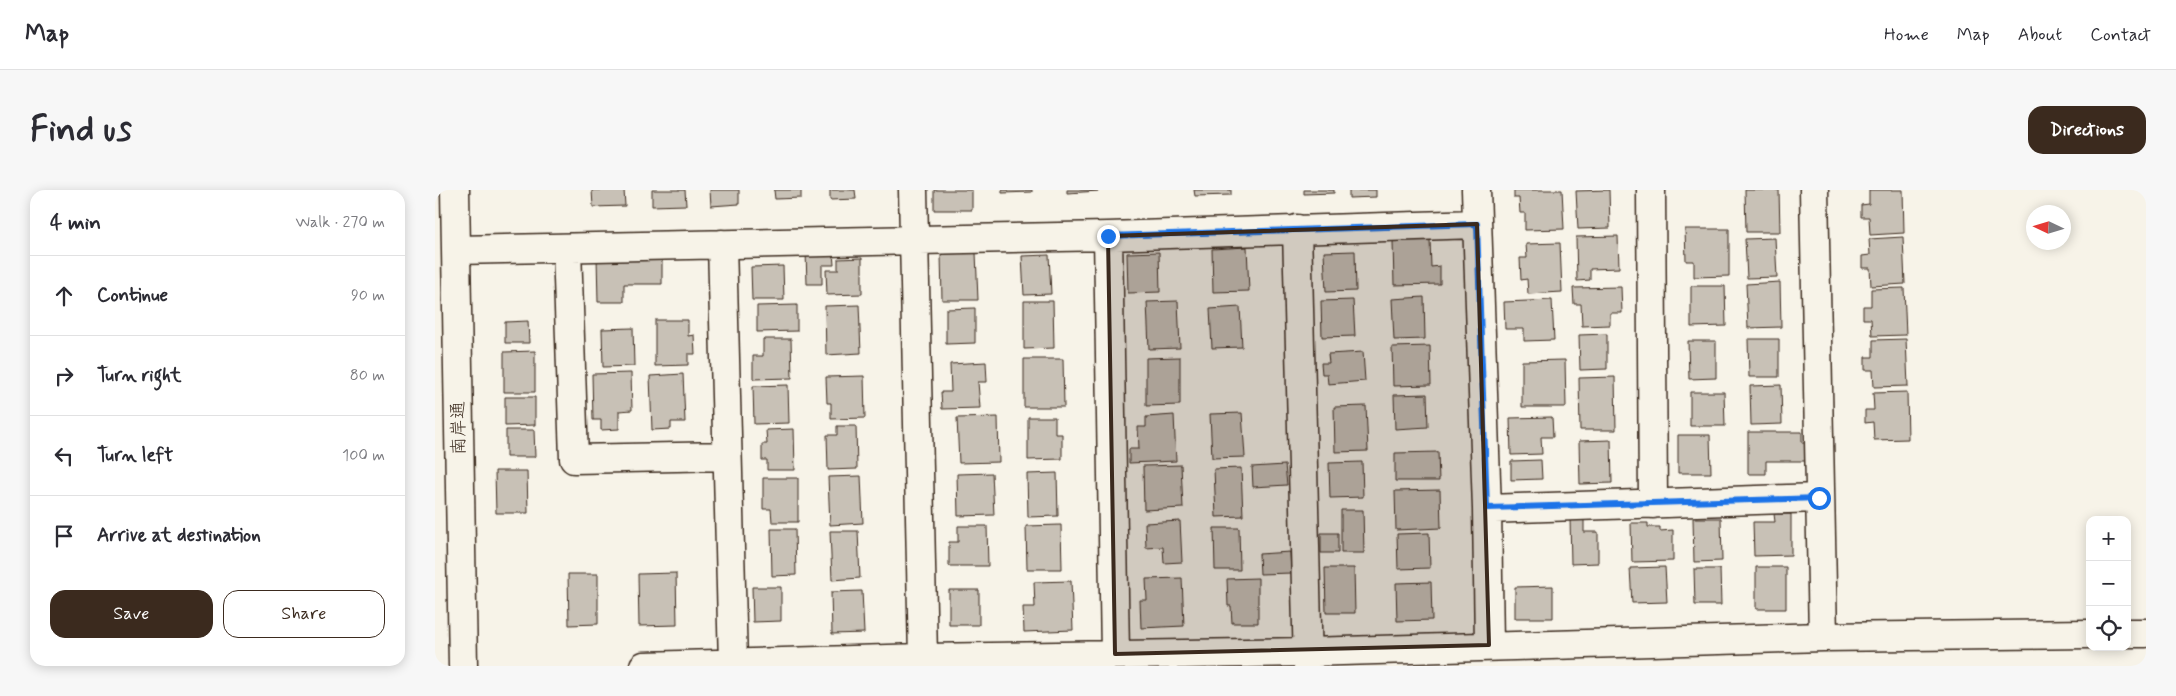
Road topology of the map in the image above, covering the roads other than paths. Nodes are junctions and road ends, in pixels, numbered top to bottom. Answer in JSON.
{"nodes":[{"id":1,"x":455,"y":190,"type":"edge"},
{"id":2,"x":913,"y":190,"type":"edge"},
{"id":3,"x":1476,"y":190,"type":"edge"},
{"id":4,"x":1651,"y":190,"type":"edge"},
{"id":5,"x":1814,"y":190,"type":"edge"},
{"id":6,"x":1477,"y":224,"type":"junction"},
{"id":7,"x":1297,"y":229,"type":"junction"},
{"id":8,"x":1108,"y":236,"type":"junction"},
{"id":9,"x":914,"y":239,"type":"junction"},
{"id":10,"x":722,"y":244,"type":"junction"},
{"id":11,"x":567,"y":248,"type":"junction"},
{"id":12,"x":457,"y":250,"type":"junction"},
{"id":13,"x":727,"y":456,"type":"junction"},
{"id":14,"x":1819,"y":498,"type":"junction"},
{"id":15,"x":1653,"y":504,"type":"junction"},
{"id":16,"x":1487,"y":508,"type":"junction"},
{"id":17,"x":2131,"y":633,"type":"edge"},
{"id":18,"x":2146,"y":633,"type":"edge"},
{"id":19,"x":2086,"y":634,"type":"edge"},
{"id":20,"x":1823,"y":637,"type":"junction"},
{"id":21,"x":1489,"y":645,"type":"junction"},
{"id":22,"x":1115,"y":654,"type":"junction"},
{"id":23,"x":923,"y":658,"type":"junction"},
{"id":24,"x":1308,"y":659,"type":"edge"},
{"id":25,"x":733,"y":663,"type":"junction"},
{"id":26,"x":463,"y":666,"type":"edge"},
{"id":27,"x":644,"y":666,"type":"edge"}],
"edges":[{"from":1,"to":12,"type":"street","name":"南岸通"},
{"from":2,"to":9,"type":"street"},
{"from":3,"to":6,"type":"street"},
{"from":4,"to":15,"type":"street"},
{"from":5,"to":14,"type":"street"},
{"from":6,"to":7,"type":"street"},
{"from":6,"to":16,"type":"street"},
{"from":7,"to":8,"type":"street"},
{"from":7,"to":24,"type":"street"},
{"from":8,"to":9,"type":"street"},
{"from":8,"to":22,"type":"street"},
{"from":9,"to":10,"type":"street"},
{"from":9,"to":23,"type":"street"},
{"from":10,"to":11,"type":"street"},
{"from":10,"to":13,"type":"street"},
{"from":11,"to":12,"type":"street"},
{"from":11,"to":13,"type":"street"},
{"from":12,"to":26,"type":"street","name":"南岸通"},
{"from":13,"to":25,"type":"street"},
{"from":14,"to":15,"type":"street"},
{"from":14,"to":20,"type":"street"},
{"from":15,"to":16,"type":"street"},
{"from":16,"to":21,"type":"street"},
{"from":17,"to":18,"type":"street"},
{"from":19,"to":20,"type":"street"},
{"from":20,"to":21,"type":"street"},
{"from":21,"to":24,"type":"street"},
{"from":22,"to":23,"type":"street"},
{"from":22,"to":24,"type":"street"},
{"from":23,"to":25,"type":"street"},
{"from":25,"to":27,"type":"street"}]}
